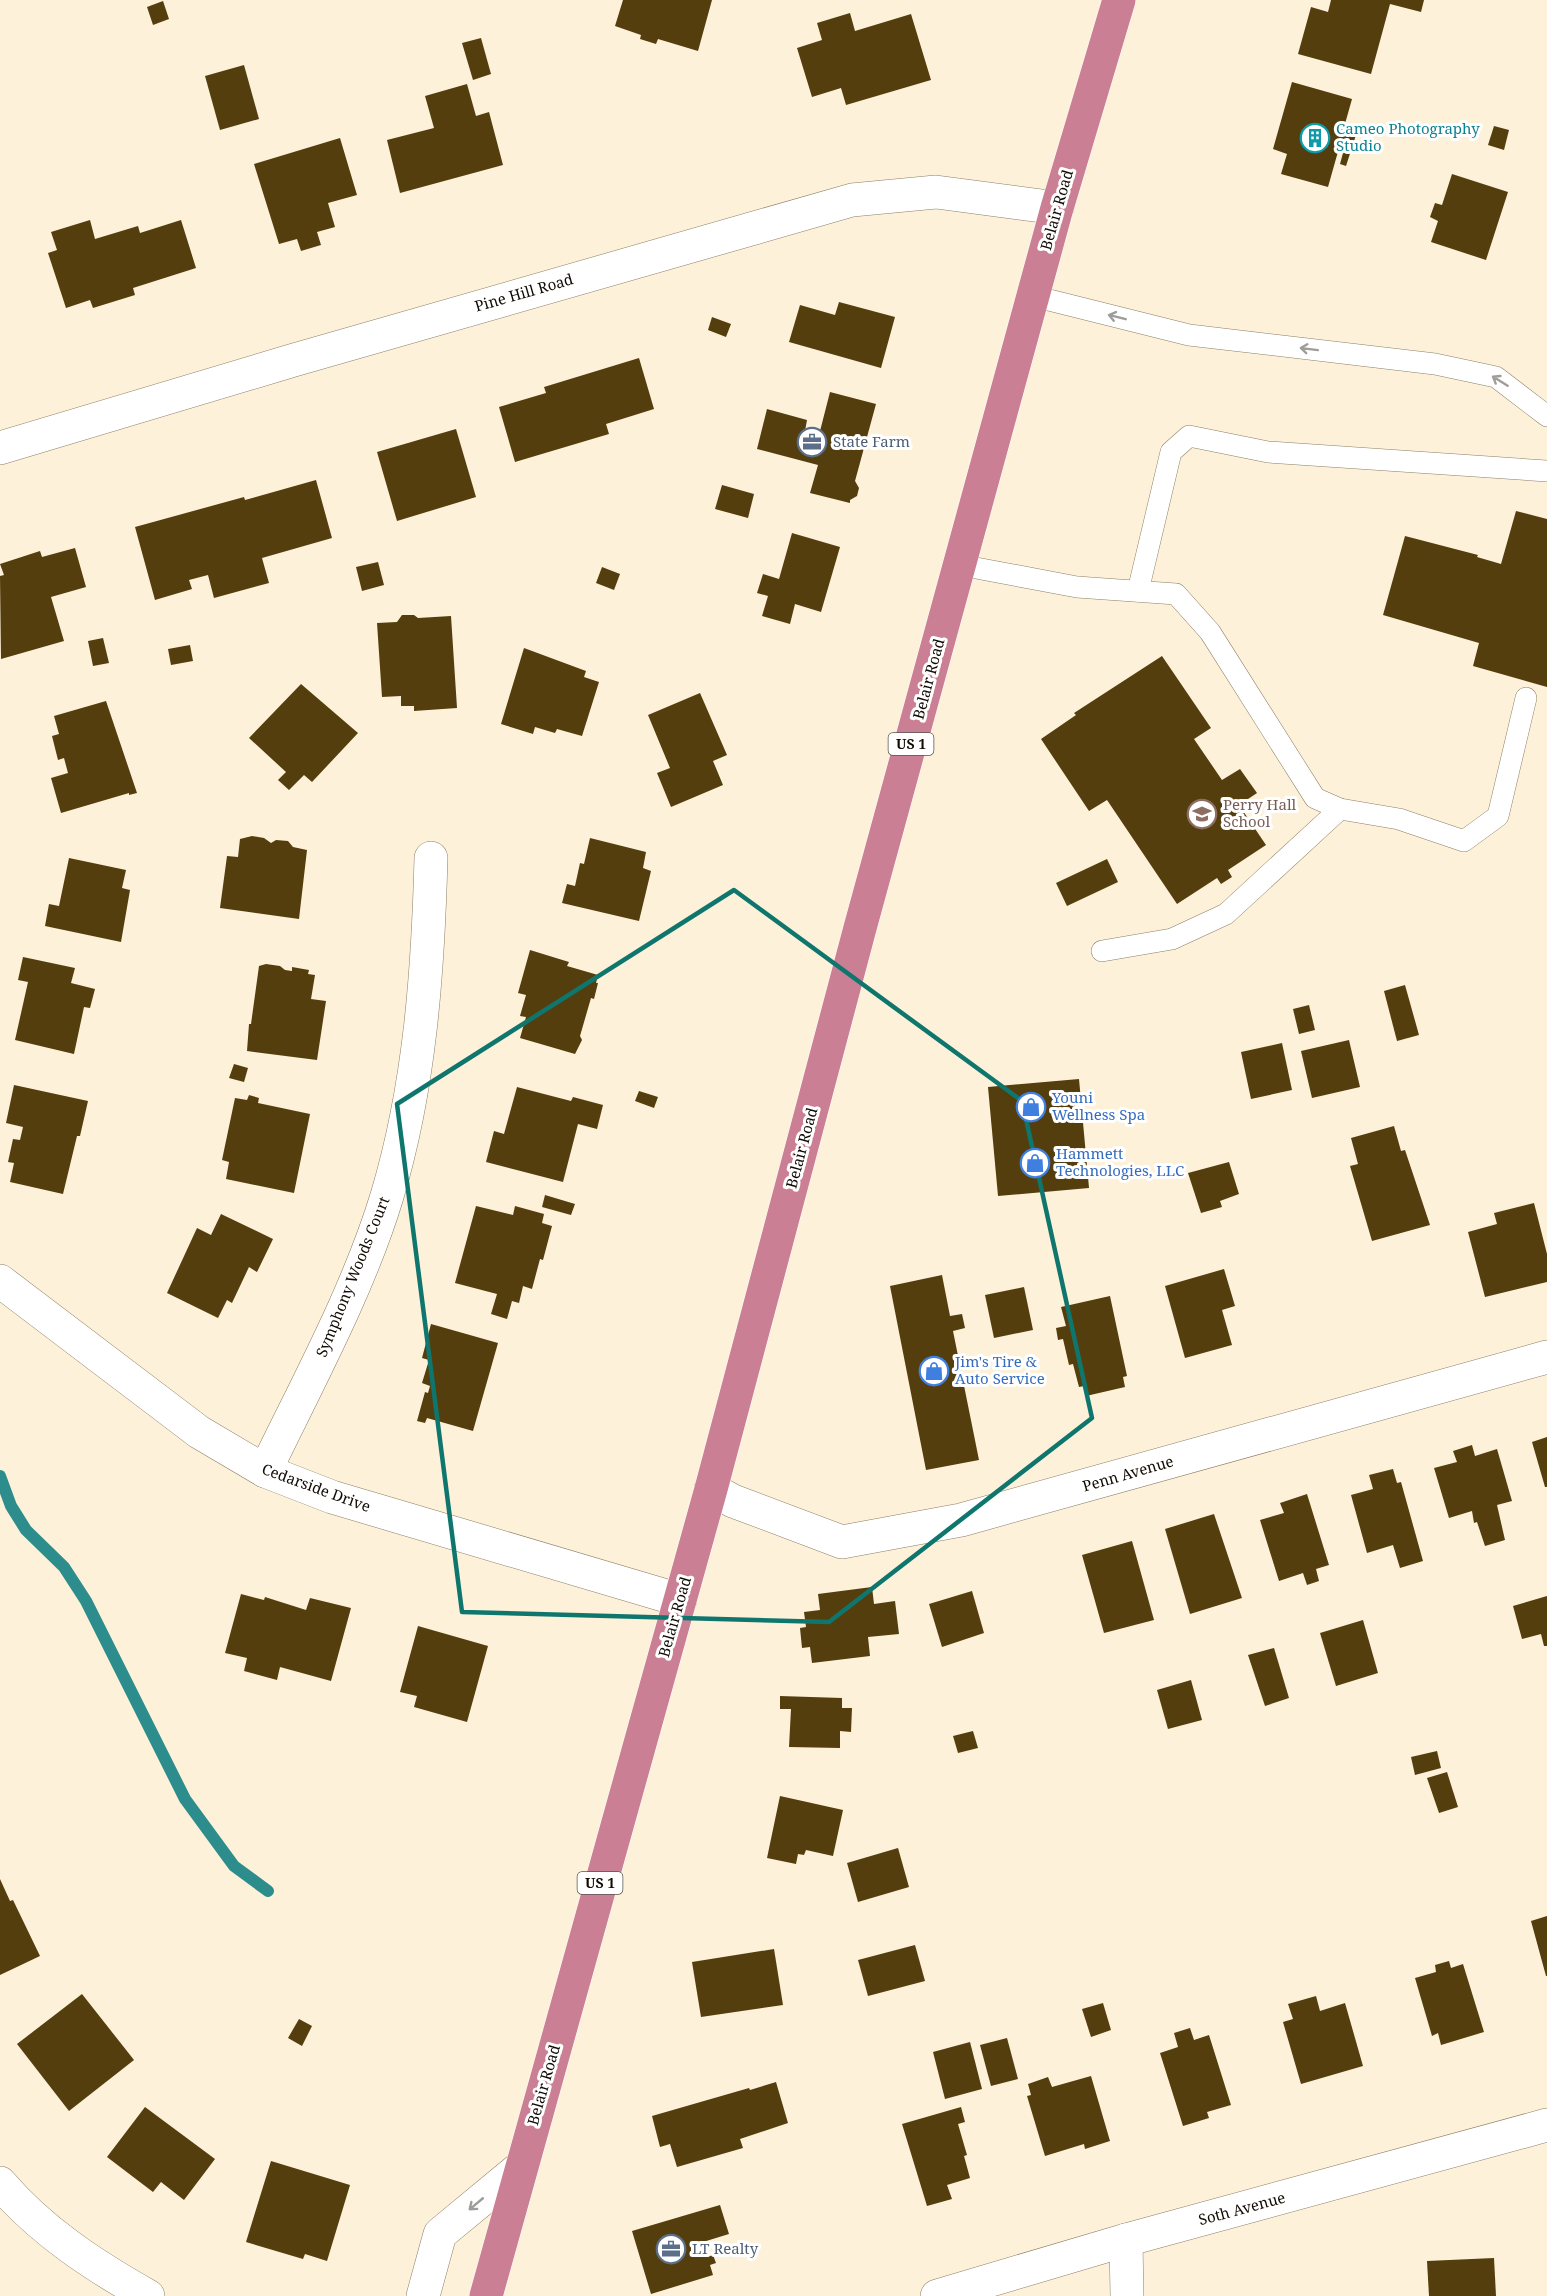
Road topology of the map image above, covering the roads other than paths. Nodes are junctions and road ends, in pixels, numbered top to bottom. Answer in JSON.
{"nodes":[{"id":1,"x":1119,"y":0,"type":"edge"},
{"id":2,"x":1057,"y":208,"type":"junction"},
{"id":3,"x":1033,"y":296,"type":"junction"},
{"id":4,"x":1547,"y":416,"type":"edge"},
{"id":5,"x":0,"y":448,"type":"edge"},
{"id":6,"x":1547,"y":471,"type":"edge"},
{"id":7,"x":960,"y":565,"type":"junction"},
{"id":8,"x":1138,"y":591,"type":"junction"},
{"id":9,"x":1526,"y":698,"type":"dead end"},
{"id":10,"x":1340,"y":809,"type":"junction"},
{"id":11,"x":431,"y":858,"type":"dead end"},
{"id":12,"x":1102,"y":951,"type":"dead end"},
{"id":13,"x":0,"y":1281,"type":"edge"},
{"id":14,"x":1547,"y":1357,"type":"edge"},
{"id":15,"x":265,"y":1471,"type":"junction"},
{"id":16,"x":711,"y":1489,"type":"junction"},
{"id":17,"x":680,"y":1600,"type":"junction"},
{"id":18,"x":1545,"y":2131,"type":"edge"},
{"id":19,"x":521,"y":2167,"type":"junction"},
{"id":20,"x":0,"y":2183,"type":"edge"},
{"id":21,"x":1126,"y":2240,"type":"junction"},
{"id":22,"x":148,"y":2296,"type":"edge"},
{"id":23,"x":423,"y":2296,"type":"edge"},
{"id":24,"x":486,"y":2296,"type":"edge"},
{"id":25,"x":937,"y":2296,"type":"edge"},
{"id":26,"x":1127,"y":2296,"type":"edge"}],
"edges":[{"from":1,"to":2,"type":"highway","name":"Belair Road","number":"US 1"},
{"from":2,"to":3,"type":"highway","name":"Belair Road","number":"US 1"},
{"from":2,"to":5,"type":"street","name":"Pine Hill Road"},
{"from":4,"to":3,"type":"lane","one_way":true},
{"from":3,"to":7,"type":"highway","name":"Belair Road","number":"US 1"},
{"from":6,"to":8,"type":"lane"},
{"from":7,"to":8,"type":"lane"},
{"from":7,"to":16,"type":"highway","name":"Belair Road","number":"US 1"},
{"from":8,"to":10,"type":"lane"},
{"from":9,"to":10,"type":"lane"},
{"from":10,"to":12,"type":"lane"},
{"from":11,"to":15,"type":"street","name":"Symphony Woods Court"},
{"from":13,"to":15,"type":"street","name":"Cedarside Drive"},
{"from":14,"to":16,"type":"street","name":"Penn Avenue"},
{"from":15,"to":17,"type":"street","name":"Cedarside Drive"},
{"from":16,"to":17,"type":"highway","name":"Belair Road","number":"US 1"},
{"from":17,"to":19,"type":"highway","name":"Belair Road","number":"US 1"},
{"from":18,"to":21,"type":"street","name":"Soth Avenue"},
{"from":19,"to":23,"type":"street","one_way":true},
{"from":19,"to":24,"type":"highway","name":"Belair Road","number":"US 1"},
{"from":20,"to":22,"type":"street"},
{"from":21,"to":25,"type":"street","name":"Soth Avenue"},
{"from":21,"to":26,"type":"street"}]}
